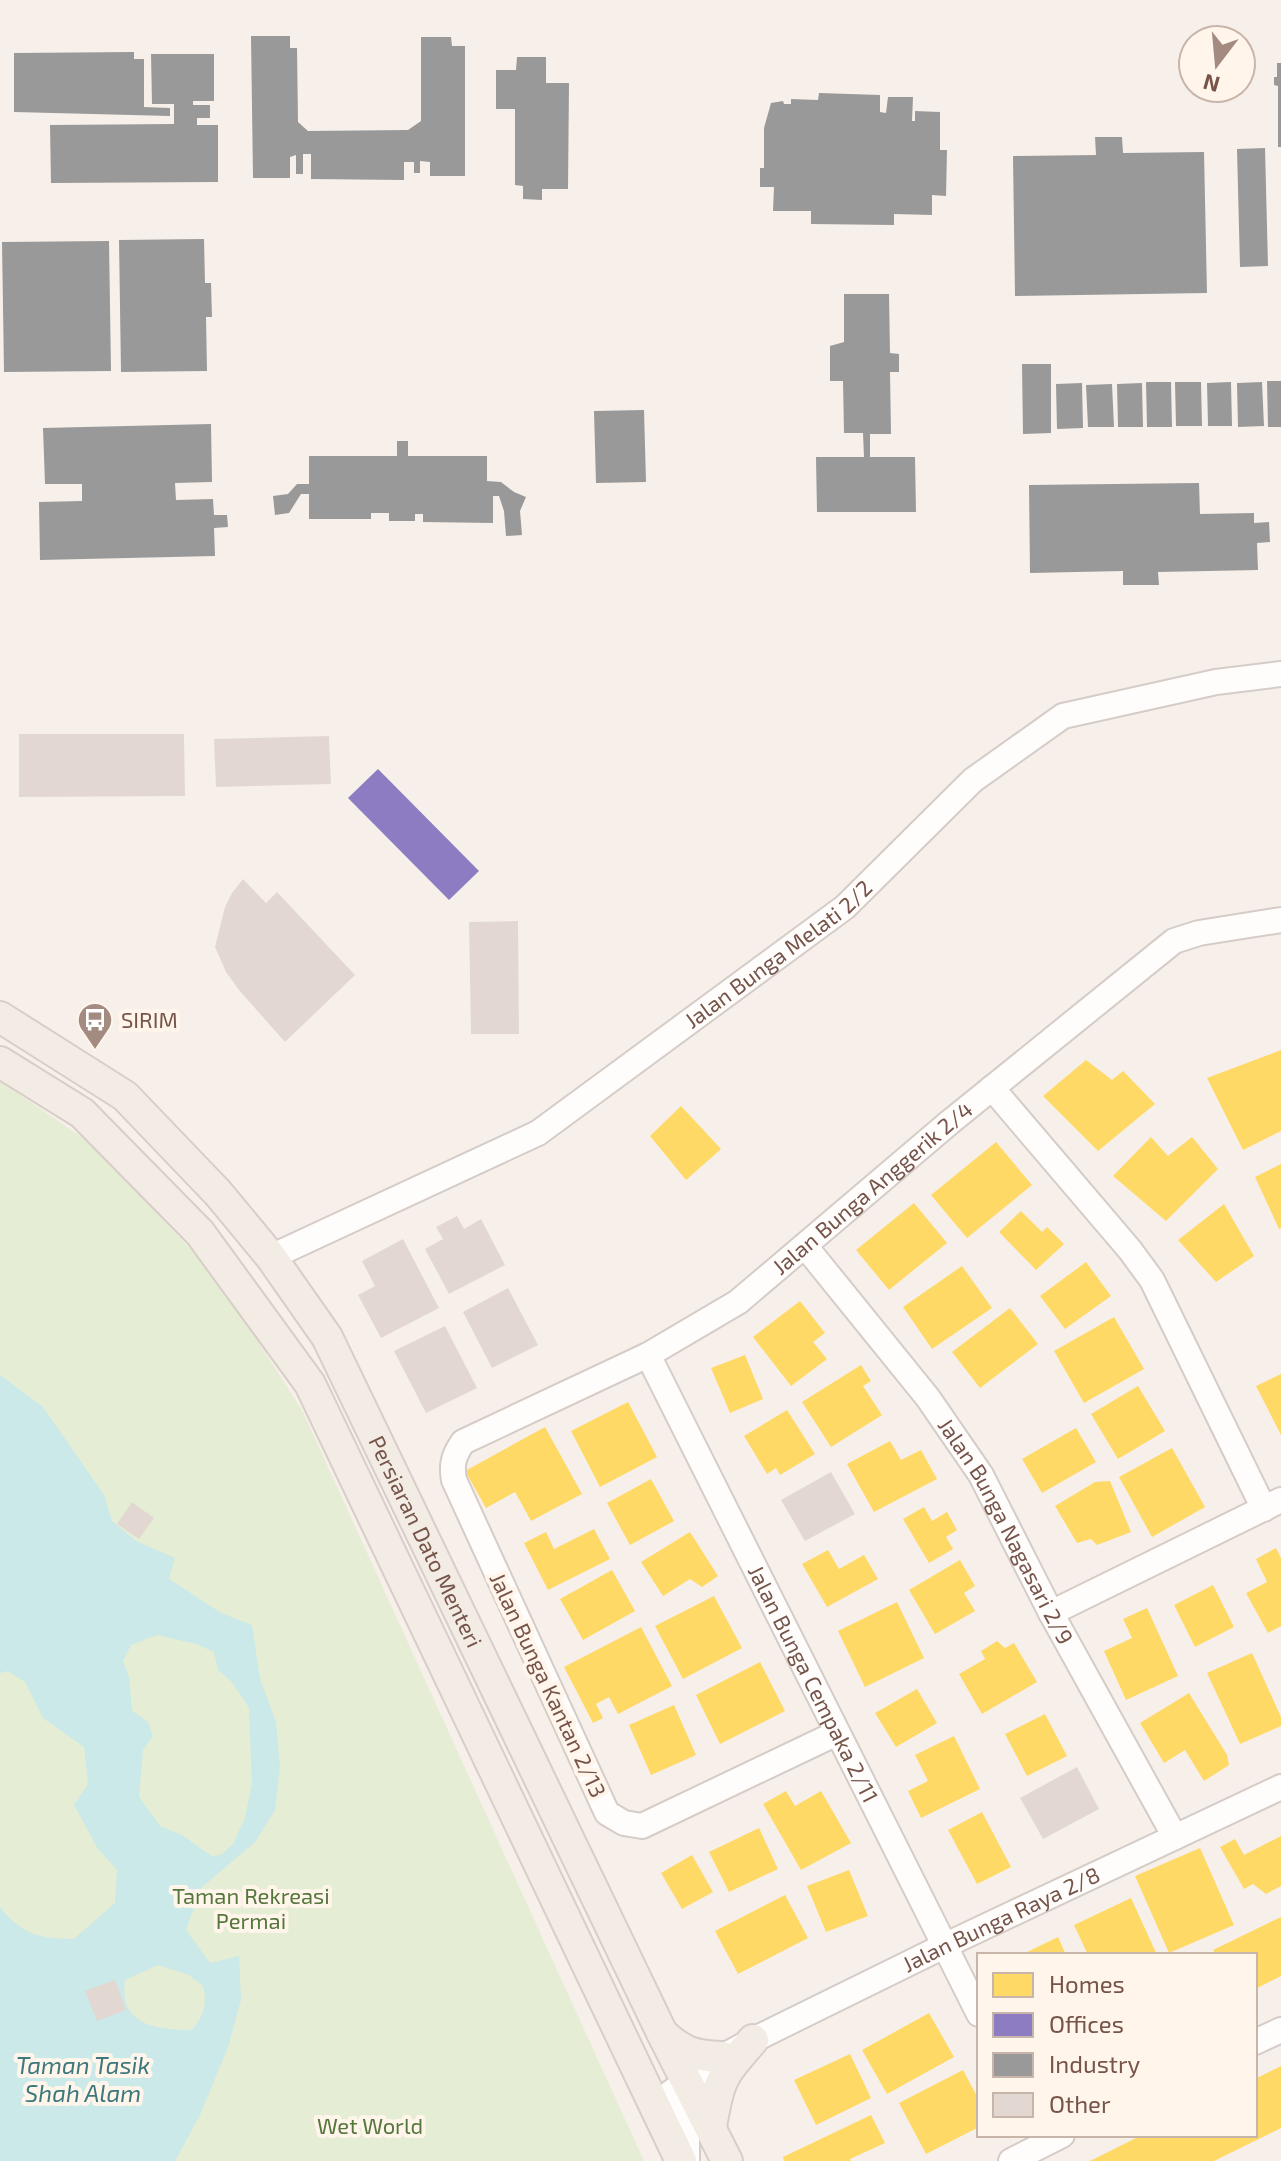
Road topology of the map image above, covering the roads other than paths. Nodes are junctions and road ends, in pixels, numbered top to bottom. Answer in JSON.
{"nodes":[{"id":1,"x":1281,"y":674,"type":"edge"},
{"id":2,"x":1281,"y":920,"type":"edge"},
{"id":3,"x":0,"y":1017,"type":"edge"},
{"id":4,"x":0,"y":1062,"type":"edge"},
{"id":5,"x":992,"y":1088,"type":"junction"},
{"id":6,"x":805,"y":1246,"type":"junction"},
{"id":7,"x":271,"y":1257,"type":"junction"},
{"id":8,"x":648,"y":1355,"type":"junction"},
{"id":9,"x":455,"y":1454,"type":"joint"},
{"id":10,"x":1273,"y":1504,"type":"edge"},
{"id":11,"x":1051,"y":1613,"type":"junction"},
{"id":12,"x":837,"y":1733,"type":"junction"},
{"id":13,"x":1281,"y":1787,"type":"edge"},
{"id":14,"x":1175,"y":1837,"type":"junction"},
{"id":15,"x":944,"y":1946,"type":"junction"},
{"id":16,"x":977,"y":2010,"type":"edge"},
{"id":17,"x":1281,"y":2030,"type":"edge"},
{"id":18,"x":662,"y":2033,"type":"junction"},
{"id":19,"x":753,"y":2040,"type":"junction"},
{"id":20,"x":1257,"y":2041,"type":"edge"},
{"id":21,"x":722,"y":2057,"type":"junction"},
{"id":22,"x":686,"y":2079,"type":"junction"},
{"id":23,"x":711,"y":2127,"type":"junction"},
{"id":24,"x":1050,"y":2144,"type":"edge"},
{"id":25,"x":684,"y":2161,"type":"edge"},
{"id":26,"x":727,"y":2161,"type":"edge"},
{"id":27,"x":1011,"y":2161,"type":"edge"}],
"edges":[{"from":1,"to":7,"type":"street","name":"Jalan Bunga Melati 2/2"},
{"from":2,"to":5,"type":"street","name":"Jalan Bunga Anggerik 2/4"},
{"from":3,"to":7,"type":"main road","name":"Persiaran Dato Menteri"},
{"from":4,"to":25,"type":"main road","name":"Persiaran Dato Menteri"},
{"from":5,"to":6,"type":"street","name":"Jalan Bunga Anggerik 2/4"},
{"from":5,"to":10,"type":"street"},
{"from":6,"to":8,"type":"street","name":"Jalan Bunga Anggerik 2/4"},
{"from":6,"to":11,"type":"street","name":"Jalan Bunga Nagasari 2/9"},
{"from":7,"to":18,"type":"main road","name":"Persiaran Dato Menteri"},
{"from":8,"to":9,"type":"street","name":"Jalan Bunga Anggerik 2/4"},
{"from":8,"to":12,"type":"street","name":"Jalan Bunga Cempaka 2/11"},
{"from":9,"to":12,"type":"street","name":"Jalan Bunga Kantan 2/13"},
{"from":10,"to":11,"type":"street"},
{"from":11,"to":14,"type":"street","name":"Jalan Bunga Nagasari 2/9"},
{"from":12,"to":15,"type":"street","name":"Jalan Bunga Cempaka 2/11"},
{"from":13,"to":14,"type":"street","name":"Jalan Bunga Raya 2/8"},
{"from":14,"to":15,"type":"street","name":"Jalan Bunga Raya 2/8"},
{"from":15,"to":16,"type":"street","name":"Jalan Bunga Cempaka 2/11"},
{"from":15,"to":19,"type":"street","name":"Jalan Bunga Raya 2/8"},
{"from":17,"to":20,"type":"street"},
{"from":18,"to":21,"type":"main road"},
{"from":18,"to":22,"type":"main road","name":"Persiaran Dato Menteri"},
{"from":19,"to":21,"type":"street","name":"Jalan Bunga Raya 2/8"},
{"from":19,"to":23,"type":"main road"},
{"from":21,"to":22,"type":"street","name":"Jalan Bunga Raya 2/8"},
{"from":22,"to":23,"type":"main road","name":"Persiaran Dato Menteri"},
{"from":22,"to":25,"type":"street"},
{"from":23,"to":26,"type":"main road","name":"Persiaran Dato Menteri"},
{"from":24,"to":27,"type":"street"}]}
